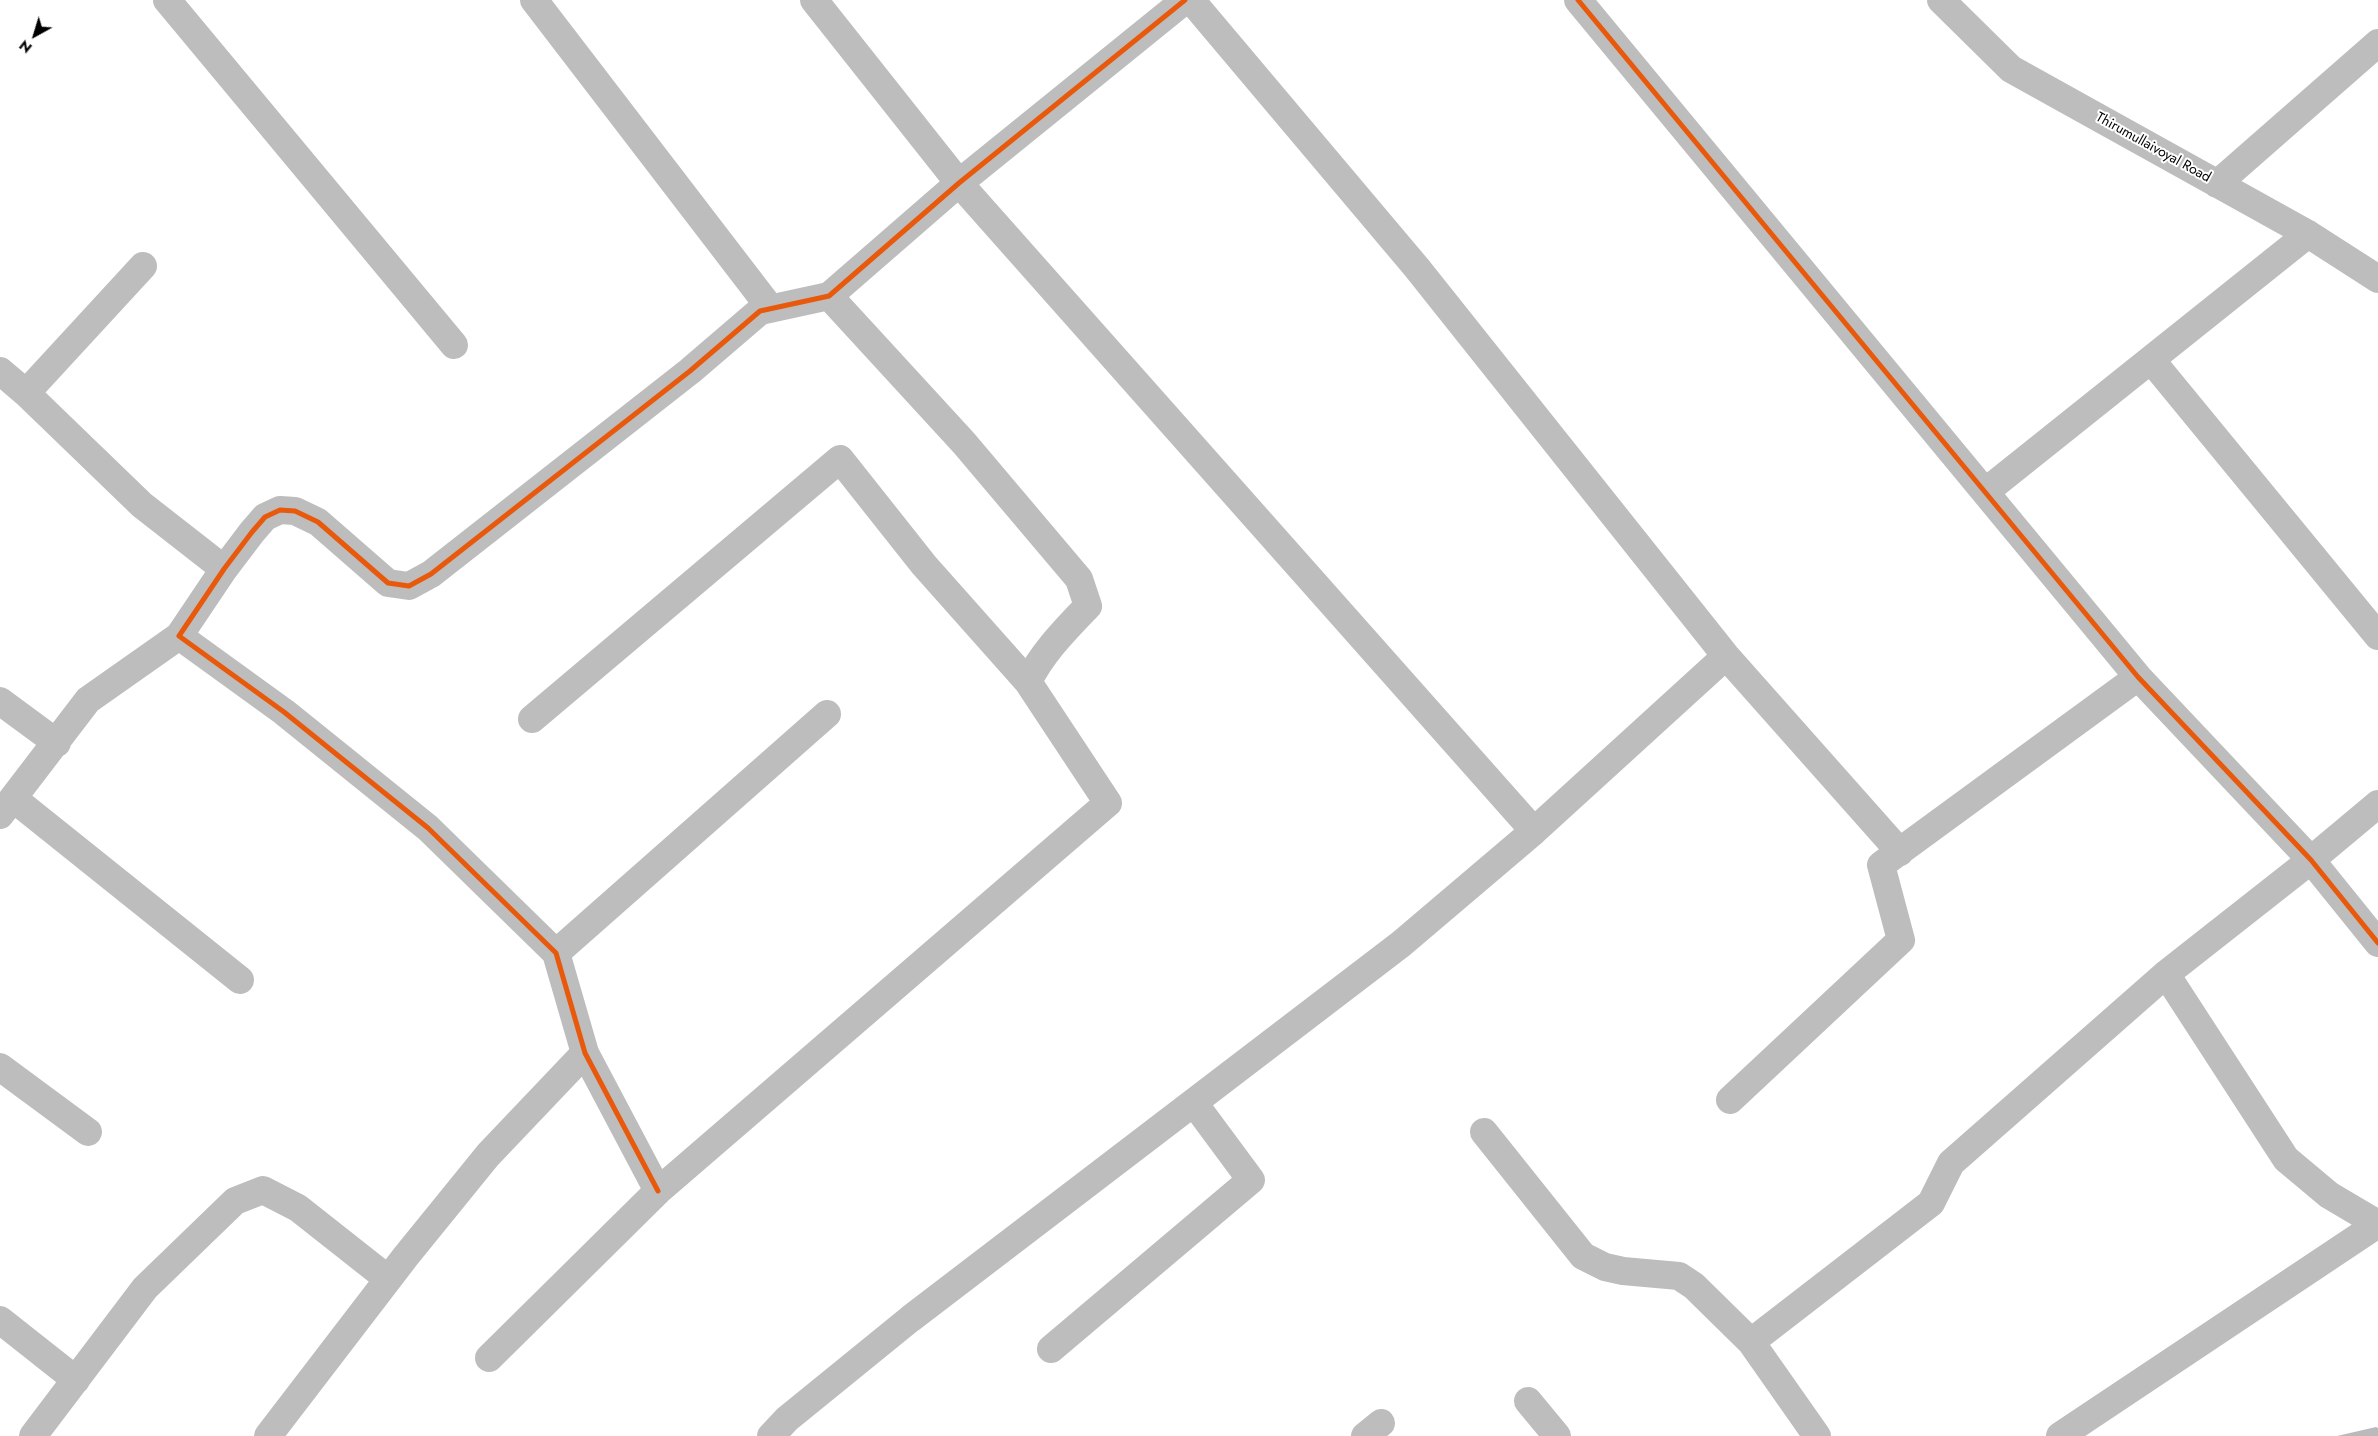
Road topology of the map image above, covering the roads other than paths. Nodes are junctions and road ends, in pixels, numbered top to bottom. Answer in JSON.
{"nodes":[{"id":1,"x":166,"y":0,"type":"edge"},
{"id":2,"x":534,"y":0,"type":"edge"},
{"id":3,"x":814,"y":0,"type":"edge"},
{"id":4,"x":1185,"y":0,"type":"edge"},
{"id":5,"x":1191,"y":0,"type":"edge"},
{"id":6,"x":1578,"y":0,"type":"edge"},
{"id":7,"x":1941,"y":0,"type":"edge"},
{"id":8,"x":2378,"y":42,"type":"edge"},
{"id":9,"x":959,"y":182,"type":"junction"},
{"id":10,"x":2217,"y":184,"type":"junction"},
{"id":11,"x":2308,"y":234,"type":"junction"},
{"id":12,"x":143,"y":266,"type":"dead end"},
{"id":13,"x":2378,"y":279,"type":"edge"},
{"id":14,"x":829,"y":296,"type":"junction"},
{"id":15,"x":771,"y":309,"type":"junction"},
{"id":16,"x":454,"y":345,"type":"dead end"},
{"id":17,"x":2152,"y":360,"type":"junction"},
{"id":18,"x":0,"y":371,"type":"edge"},
{"id":19,"x":26,"y":393,"type":"junction"},
{"id":20,"x":1985,"y":492,"type":"junction"},
{"id":21,"x":224,"y":569,"type":"junction"},
{"id":22,"x":179,"y":636,"type":"junction"},
{"id":23,"x":2378,"y":636,"type":"edge"},
{"id":24,"x":1726,"y":656,"type":"junction"},
{"id":25,"x":2138,"y":677,"type":"junction"},
{"id":26,"x":1028,"y":682,"type":"junction"},
{"id":27,"x":0,"y":701,"type":"edge"},
{"id":28,"x":827,"y":714,"type":"dead end"},
{"id":29,"x":532,"y":719,"type":"dead end"},
{"id":30,"x":57,"y":743,"type":"junction"},
{"id":31,"x":2378,"y":804,"type":"edge"},
{"id":32,"x":7,"y":807,"type":"edge"},
{"id":33,"x":1534,"y":831,"type":"junction"},
{"id":34,"x":1900,"y":852,"type":"junction"},
{"id":35,"x":2311,"y":860,"type":"junction"},
{"id":36,"x":2378,"y":943,"type":"edge"},
{"id":37,"x":556,"y":953,"type":"junction"},
{"id":38,"x":2166,"y":974,"type":"junction"},
{"id":39,"x":240,"y":980,"type":"dead end"},
{"id":40,"x":585,"y":1053,"type":"junction"},
{"id":41,"x":0,"y":1067,"type":"edge"},
{"id":42,"x":1730,"y":1100,"type":"dead end"},
{"id":43,"x":1194,"y":1104,"type":"junction"},
{"id":44,"x":88,"y":1132,"type":"dead end"},
{"id":45,"x":1484,"y":1132,"type":"dead end"},
{"id":46,"x":658,"y":1191,"type":"junction"},
{"id":47,"x":2378,"y":1224,"type":"edge"},
{"id":48,"x":388,"y":1279,"type":"junction"},
{"id":49,"x":0,"y":1320,"type":"edge"},
{"id":50,"x":1751,"y":1342,"type":"junction"},
{"id":51,"x":1051,"y":1349,"type":"dead end"},
{"id":52,"x":489,"y":1358,"type":"dead end"},
{"id":53,"x":76,"y":1380,"type":"junction"},
{"id":54,"x":1528,"y":1401,"type":"dead end"},
{"id":55,"x":34,"y":1436,"type":"edge"},
{"id":56,"x":268,"y":1436,"type":"edge"},
{"id":57,"x":771,"y":1436,"type":"edge"},
{"id":58,"x":1557,"y":1436,"type":"edge"},
{"id":59,"x":1817,"y":1436,"type":"edge"},
{"id":60,"x":2060,"y":1436,"type":"edge"}],
"edges":[{"from":1,"to":16,"type":"street"},
{"from":2,"to":15,"type":"street"},
{"from":3,"to":9,"type":"street"},
{"from":4,"to":9,"type":"street"},
{"from":5,"to":24,"type":"street"},
{"from":6,"to":20,"type":"street"},
{"from":7,"to":10,"type":"street","name":"Thirumullaivoyal Road"},
{"from":8,"to":10,"type":"street"},
{"from":9,"to":14,"type":"street"},
{"from":9,"to":33,"type":"street"},
{"from":10,"to":11,"type":"street","name":"Thirumullaivoyal Road"},
{"from":11,"to":13,"type":"street","name":"Thirumullaivoyal Road"},
{"from":11,"to":17,"type":"street"},
{"from":12,"to":19,"type":"street"},
{"from":14,"to":15,"type":"street"},
{"from":14,"to":26,"type":"street"},
{"from":15,"to":21,"type":"street"},
{"from":17,"to":20,"type":"street"},
{"from":17,"to":23,"type":"street"},
{"from":18,"to":19,"type":"street"},
{"from":19,"to":21,"type":"street"},
{"from":20,"to":25,"type":"street"},
{"from":21,"to":22,"type":"street"},
{"from":22,"to":30,"type":"street"},
{"from":22,"to":37,"type":"street"},
{"from":24,"to":33,"type":"street"},
{"from":24,"to":34,"type":"street"},
{"from":25,"to":34,"type":"street"},
{"from":25,"to":35,"type":"street"},
{"from":26,"to":29,"type":"street"},
{"from":26,"to":46,"type":"street"},
{"from":27,"to":30,"type":"street"},
{"from":28,"to":37,"type":"street"},
{"from":30,"to":32,"type":"street"},
{"from":31,"to":35,"type":"street"},
{"from":32,"to":39,"type":"street"},
{"from":33,"to":43,"type":"street"},
{"from":34,"to":42,"type":"street"},
{"from":35,"to":36,"type":"street"},
{"from":35,"to":38,"type":"street"},
{"from":37,"to":40,"type":"street"},
{"from":38,"to":47,"type":"street"},
{"from":38,"to":50,"type":"street"},
{"from":40,"to":46,"type":"street"},
{"from":40,"to":48,"type":"street"},
{"from":41,"to":44,"type":"street"},
{"from":43,"to":51,"type":"street"},
{"from":43,"to":57,"type":"street"},
{"from":45,"to":50,"type":"street"},
{"from":46,"to":52,"type":"street"},
{"from":47,"to":60,"type":"street"},
{"from":48,"to":53,"type":"street"},
{"from":48,"to":56,"type":"street"},
{"from":49,"to":53,"type":"street"},
{"from":50,"to":59,"type":"street"},
{"from":53,"to":55,"type":"street"},
{"from":54,"to":58,"type":"street"}]}
